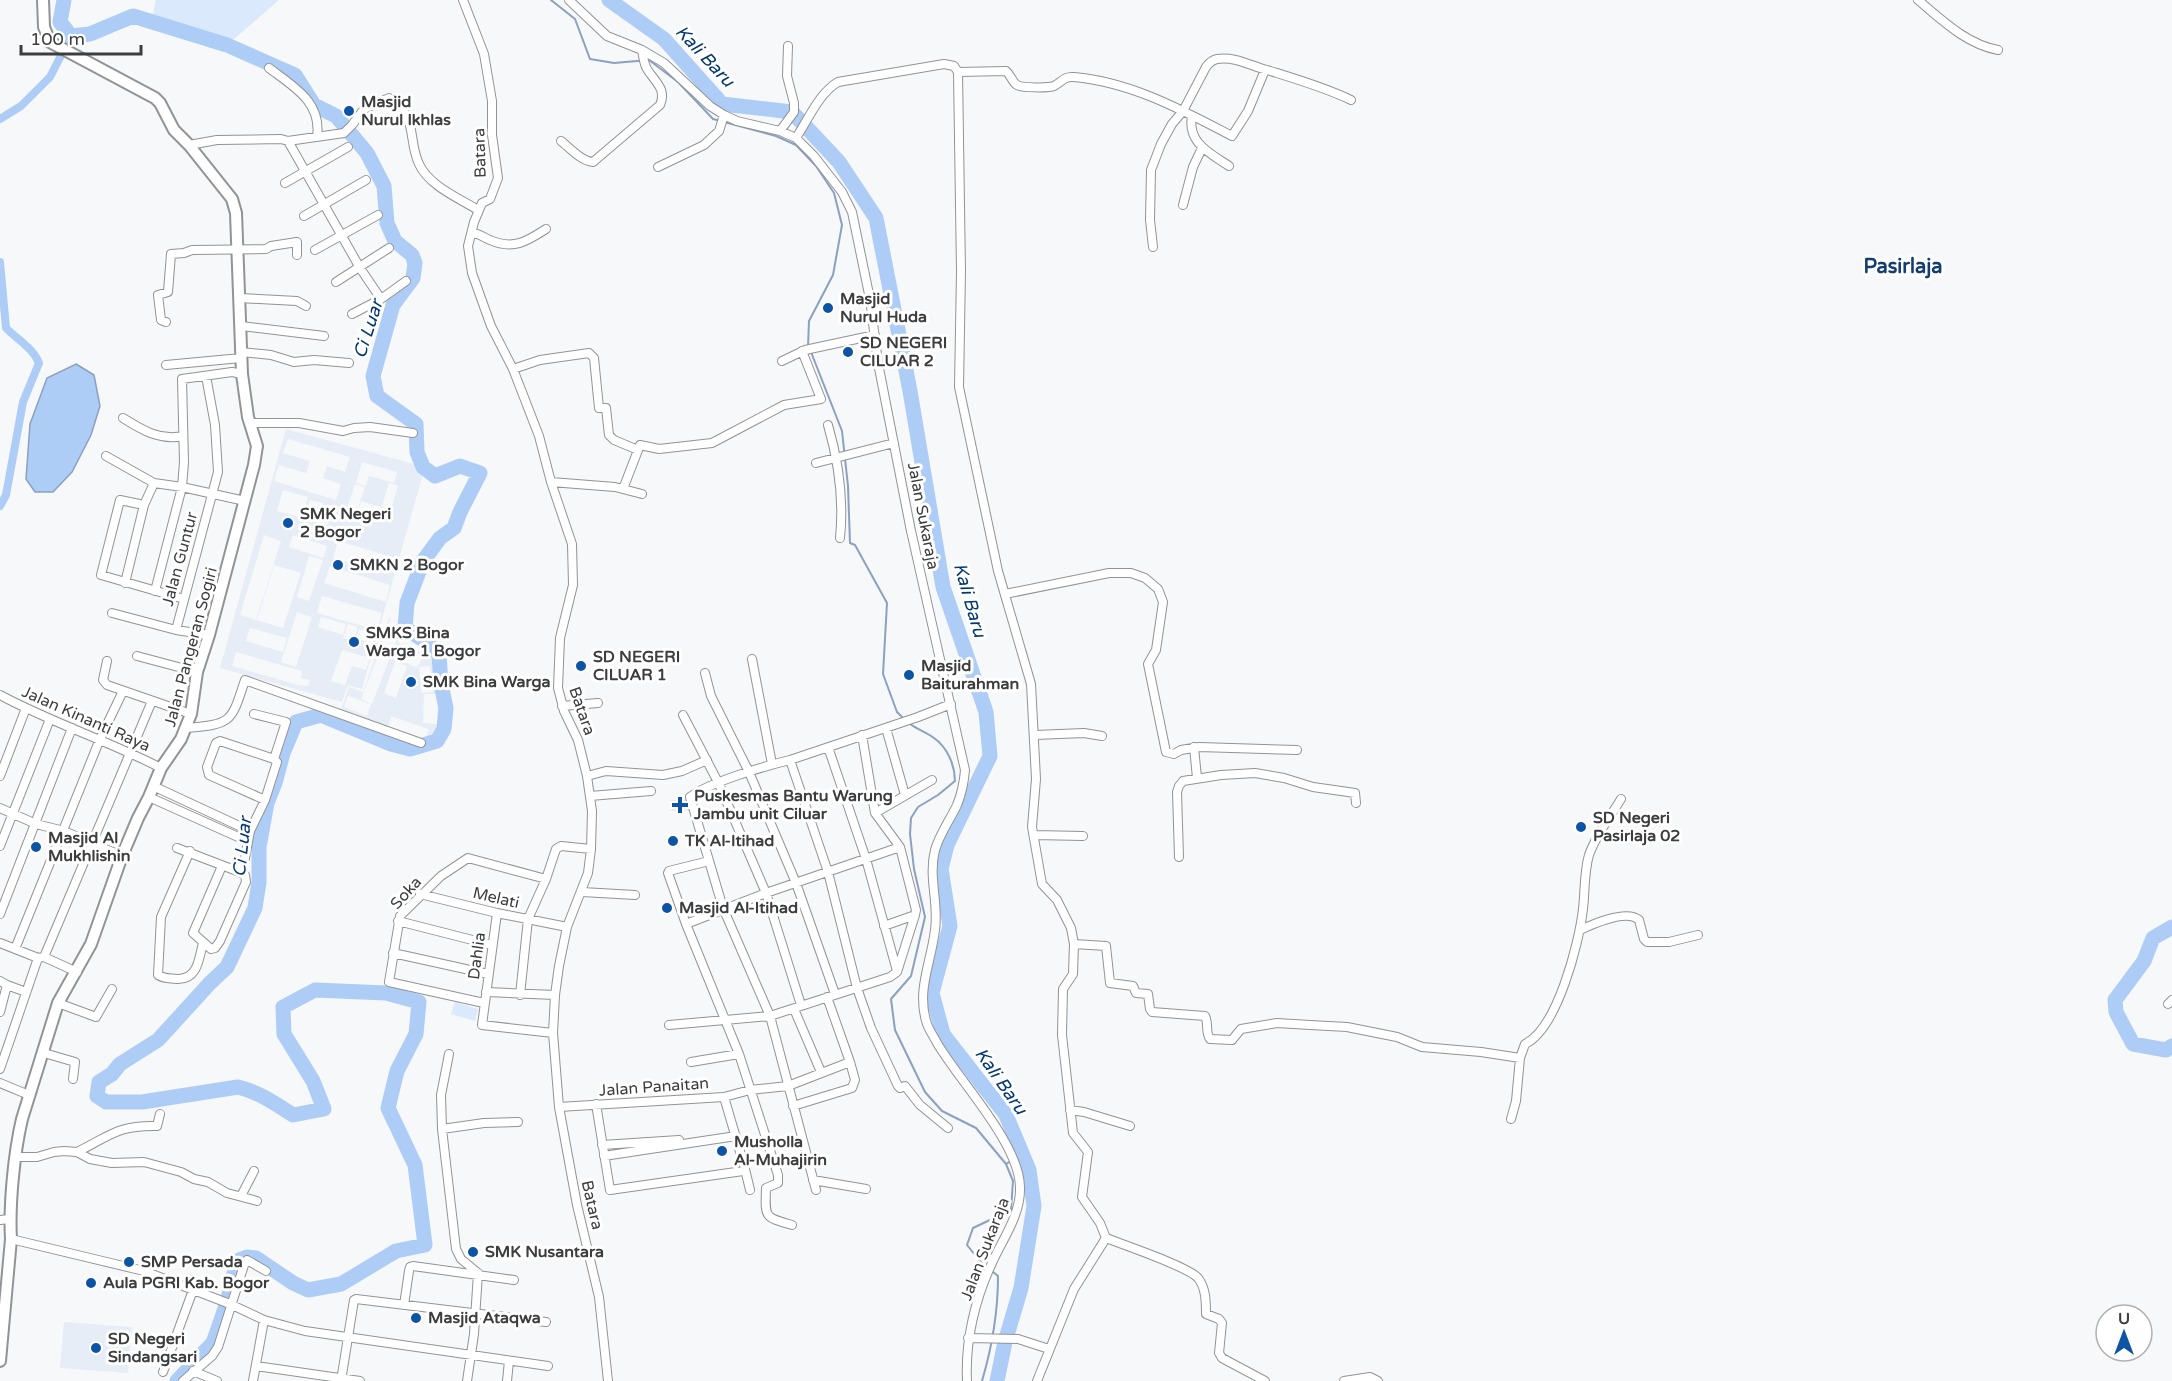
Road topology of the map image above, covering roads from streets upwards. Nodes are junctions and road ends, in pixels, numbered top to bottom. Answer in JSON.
{"nodes":[{"id":1,"x":43,"y":0,"type":"edge"},
{"id":2,"x":463,"y":0,"type":"edge"},
{"id":3,"x":569,"y":0,"type":"edge"},
{"id":4,"x":1918,"y":0,"type":"edge"},
{"id":5,"x":788,"y":46,"type":"dead end"},
{"id":6,"x":1998,"y":50,"type":"dead end"},
{"id":7,"x":643,"y":53,"type":"junction"},
{"id":8,"x":269,"y":68,"type":"dead end"},
{"id":9,"x":1265,"y":70,"type":"junction"},
{"id":10,"x":958,"y":72,"type":"junction"},
{"id":11,"x":1351,"y":100,"type":"dead end"},
{"id":12,"x":1183,"y":111,"type":"junction"},
{"id":13,"x":1192,"y":116,"type":"junction"},
{"id":14,"x":723,"y":117,"type":"junction"},
{"id":15,"x":780,"y":131,"type":"junction"},
{"id":16,"x":317,"y":137,"type":"junction"},
{"id":17,"x":796,"y":138,"type":"junction"},
{"id":18,"x":288,"y":141,"type":"junction"},
{"id":19,"x":561,"y":141,"type":"dead end"},
{"id":20,"x":189,"y":145,"type":"junction"},
{"id":21,"x":348,"y":147,"type":"dead end"},
{"id":22,"x":1202,"y":148,"type":"junction"},
{"id":23,"x":1230,"y":166,"type":"dead end"},
{"id":24,"x":658,"y":167,"type":"dead end"},
{"id":25,"x":306,"y":172,"type":"junction"},
{"id":26,"x":366,"y":180,"type":"dead end"},
{"id":27,"x":285,"y":183,"type":"dead end"},
{"id":28,"x":324,"y":204,"type":"junction"},
{"id":29,"x":1183,"y":205,"type":"dead end"},
{"id":30,"x":478,"y":210,"type":"junction"},
{"id":31,"x":378,"y":215,"type":"dead end"},
{"id":32,"x":304,"y":216,"type":"dead end"},
{"id":33,"x":546,"y":229,"type":"dead end"},
{"id":34,"x":472,"y":233,"type":"junction"},
{"id":35,"x":343,"y":236,"type":"junction"},
{"id":36,"x":1153,"y":247,"type":"dead end"},
{"id":37,"x":389,"y":248,"type":"dead end"},
{"id":38,"x":315,"y":250,"type":"dead end"},
{"id":39,"x":237,"y":251,"type":"junction"},
{"id":40,"x":297,"y":255,"type":"dead end"},
{"id":41,"x":360,"y":268,"type":"junction"},
{"id":42,"x":406,"y":281,"type":"dead end"},
{"id":43,"x":336,"y":282,"type":"dead end"},
{"id":44,"x":239,"y":298,"type":"junction"},
{"id":45,"x":381,"y":299,"type":"junction"},
{"id":46,"x":306,"y":306,"type":"dead end"},
{"id":47,"x":352,"y":314,"type":"dead end"},
{"id":48,"x":166,"y":322,"type":"dead end"},
{"id":49,"x":241,"y":326,"type":"junction"},
{"id":50,"x":875,"y":335,"type":"junction"},
{"id":51,"x":324,"y":336,"type":"dead end"},
{"id":52,"x":807,"y":349,"type":"junction"},
{"id":53,"x":241,"y":355,"type":"junction"},
{"id":54,"x":782,"y":361,"type":"dead end"},
{"id":55,"x":350,"y":363,"type":"dead end"},
{"id":56,"x":166,"y":365,"type":"dead end"},
{"id":57,"x":513,"y":369,"type":"junction"},
{"id":58,"x":242,"y":374,"type":"junction"},
{"id":59,"x":206,"y":376,"type":"junction"},
{"id":60,"x":123,"y":418,"type":"dead end"},
{"id":61,"x":251,"y":423,"type":"junction"},
{"id":62,"x":828,"y":425,"type":"dead end"},
{"id":63,"x":413,"y":434,"type":"dead end"},
{"id":64,"x":183,"y":436,"type":"junction"},
{"id":65,"x":894,"y":443,"type":"junction"},
{"id":66,"x":639,"y":448,"type":"junction"},
{"id":67,"x":106,"y":456,"type":"dead end"},
{"id":68,"x":839,"y":458,"type":"junction"},
{"id":69,"x":816,"y":463,"type":"dead end"},
{"id":70,"x":551,"y":482,"type":"junction"},
{"id":71,"x":154,"y":483,"type":"junction"},
{"id":72,"x":182,"y":487,"type":"junction"},
{"id":73,"x":623,"y":489,"type":"junction"},
{"id":74,"x":642,"y":494,"type":"dead end"},
{"id":75,"x":211,"y":495,"type":"junction"},
{"id":76,"x":245,"y":501,"type":"junction"},
{"id":77,"x":144,"y":506,"type":"junction"},
{"id":78,"x":840,"y":538,"type":"dead end"},
{"id":79,"x":124,"y":583,"type":"junction"},
{"id":80,"x":154,"y":591,"type":"junction"},
{"id":81,"x":1005,"y":594,"type":"junction"},
{"id":82,"x":184,"y":599,"type":"junction"},
{"id":83,"x":112,"y":613,"type":"dead end"},
{"id":84,"x":176,"y":630,"type":"junction"},
{"id":85,"x":209,"y":635,"type":"junction"},
{"id":86,"x":137,"y":656,"type":"dead end"},
{"id":87,"x":752,"y":659,"type":"dead end"},
{"id":88,"x":107,"y":661,"type":"dead end"},
{"id":89,"x":197,"y":672,"type":"junction"},
{"id":90,"x":705,"y":673,"type":"dead end"},
{"id":91,"x":123,"y":690,"type":"junction"},
{"id":92,"x":0,"y":695,"type":"edge"},
{"id":93,"x":152,"y":701,"type":"junction"},
{"id":94,"x":598,"y":704,"type":"dead end"},
{"id":95,"x":951,"y":704,"type":"junction"},
{"id":96,"x":562,"y":706,"type":"junction"},
{"id":97,"x":26,"y":708,"type":"junction"},
{"id":98,"x":191,"y":714,"type":"junction"},
{"id":99,"x":254,"y":714,"type":"dead end"},
{"id":100,"x":684,"y":715,"type":"dead end"},
{"id":101,"x":50,"y":719,"type":"junction"},
{"id":102,"x":72,"y":728,"type":"junction"},
{"id":103,"x":186,"y":728,"type":"junction"},
{"id":104,"x":886,"y":728,"type":"junction"},
{"id":105,"x":862,"y":735,"type":"junction"},
{"id":106,"x":1035,"y":735,"type":"junction"},
{"id":107,"x":1102,"y":736,"type":"dead end"},
{"id":108,"x":100,"y":739,"type":"junction"},
{"id":109,"x":421,"y":743,"type":"dead end"},
{"id":110,"x":828,"y":747,"type":"junction"},
{"id":111,"x":1194,"y":747,"type":"junction"},
{"id":112,"x":1297,"y":750,"type":"dead end"},
{"id":113,"x":130,"y":752,"type":"junction"},
{"id":114,"x":274,"y":759,"type":"junction"},
{"id":115,"x":707,"y":760,"type":"junction"},
{"id":116,"x":790,"y":760,"type":"junction"},
{"id":117,"x":772,"y":764,"type":"junction"},
{"id":118,"x":161,"y":768,"type":"junction"},
{"id":119,"x":748,"y":772,"type":"junction"},
{"id":120,"x":0,"y":776,"type":"edge"},
{"id":121,"x":587,"y":776,"type":"junction"},
{"id":122,"x":1197,"y":778,"type":"junction"},
{"id":123,"x":932,"y":780,"type":"dead end"},
{"id":124,"x":719,"y":784,"type":"junction"},
{"id":125,"x":153,"y":786,"type":"junction"},
{"id":126,"x":651,"y":791,"type":"dead end"},
{"id":127,"x":905,"y":795,"type":"junction"},
{"id":128,"x":590,"y":796,"type":"junction"},
{"id":129,"x":149,"y":797,"type":"junction"},
{"id":130,"x":1621,"y":799,"type":"dead end"},
{"id":131,"x":265,"y":800,"type":"junction"},
{"id":132,"x":1356,"y":803,"type":"dead end"},
{"id":133,"x":0,"y":808,"type":"edge"},
{"id":134,"x":875,"y":813,"type":"junction"},
{"id":135,"x":13,"y":814,"type":"junction"},
{"id":136,"x":36,"y":824,"type":"junction"},
{"id":137,"x":64,"y":831,"type":"junction"},
{"id":138,"x":250,"y":831,"type":"junction"},
{"id":139,"x":1034,"y":835,"type":"junction"},
{"id":140,"x":1083,"y":836,"type":"dead end"},
{"id":141,"x":248,"y":841,"type":"junction"},
{"id":142,"x":92,"y":843,"type":"junction"},
{"id":143,"x":0,"y":846,"type":"edge"},
{"id":144,"x":900,"y":847,"type":"junction"},
{"id":145,"x":177,"y":848,"type":"dead end"},
{"id":146,"x":591,"y":849,"type":"junction"},
{"id":147,"x":190,"y":851,"type":"junction"},
{"id":148,"x":122,"y":856,"type":"junction"},
{"id":149,"x":1179,"y":857,"type":"dead end"},
{"id":150,"x":866,"y":858,"type":"junction"},
{"id":151,"x":709,"y":861,"type":"junction"},
{"id":152,"x":222,"y":866,"type":"junction"},
{"id":153,"x":237,"y":872,"type":"junction"},
{"id":154,"x":828,"y":872,"type":"junction"},
{"id":155,"x":546,"y":879,"type":"junction"},
{"id":156,"x":796,"y":882,"type":"junction"},
{"id":157,"x":582,"y":892,"type":"junction"},
{"id":158,"x":766,"y":893,"type":"junction"},
{"id":159,"x":420,"y":894,"type":"junction"},
{"id":160,"x":635,"y":895,"type":"dead end"},
{"id":161,"x":723,"y":908,"type":"junction"},
{"id":162,"x":497,"y":913,"type":"junction"},
{"id":163,"x":0,"y":914,"type":"edge"},
{"id":164,"x":915,"y":915,"type":"junction"},
{"id":165,"x":528,"y":919,"type":"junction"},
{"id":166,"x":398,"y":921,"type":"junction"},
{"id":167,"x":686,"y":924,"type":"junction"},
{"id":168,"x":884,"y":926,"type":"junction"},
{"id":169,"x":567,"y":927,"type":"junction"},
{"id":170,"x":1580,"y":930,"type":"junction"},
{"id":171,"x":1698,"y":935,"type":"dead end"},
{"id":172,"x":0,"y":943,"type":"edge"},
{"id":173,"x":203,"y":943,"type":"junction"},
{"id":174,"x":1074,"y":944,"type":"junction"},
{"id":175,"x":492,"y":945,"type":"junction"},
{"id":176,"x":15,"y":949,"type":"junction"},
{"id":177,"x":393,"y":953,"type":"junction"},
{"id":178,"x":41,"y":957,"type":"junction"},
{"id":179,"x":77,"y":972,"type":"junction"},
{"id":180,"x":897,"y":972,"type":"junction"},
{"id":181,"x":488,"y":974,"type":"junction"},
{"id":182,"x":4,"y":983,"type":"edge"},
{"id":183,"x":857,"y":988,"type":"junction"},
{"id":184,"x":112,"y":989,"type":"dead end"},
{"id":185,"x":26,"y":992,"type":"junction"},
{"id":186,"x":486,"y":992,"type":"junction"},
{"id":187,"x":520,"y":994,"type":"junction"},
{"id":188,"x":555,"y":995,"type":"junction"},
{"id":189,"x":831,"y":996,"type":"junction"},
{"id":190,"x":58,"y":1003,"type":"junction"},
{"id":191,"x":484,"y":1003,"type":"junction"},
{"id":192,"x":798,"y":1007,"type":"junction"},
{"id":193,"x":0,"y":1012,"type":"edge"},
{"id":194,"x":770,"y":1016,"type":"junction"},
{"id":195,"x":724,"y":1020,"type":"junction"},
{"id":196,"x":669,"y":1025,"type":"dead end"},
{"id":197,"x":553,"y":1033,"type":"junction"},
{"id":198,"x":44,"y":1053,"type":"junction"},
{"id":199,"x":449,"y":1054,"type":"dead end"},
{"id":200,"x":739,"y":1054,"type":"junction"},
{"id":201,"x":1520,"y":1058,"type":"junction"},
{"id":202,"x":691,"y":1062,"type":"dead end"},
{"id":203,"x":850,"y":1062,"type":"junction"},
{"id":204,"x":0,"y":1070,"type":"edge"},
{"id":205,"x":821,"y":1072,"type":"junction"},
{"id":206,"x":73,"y":1079,"type":"dead end"},
{"id":207,"x":0,"y":1083,"type":"edge"},
{"id":208,"x":788,"y":1086,"type":"junction"},
{"id":209,"x":750,"y":1090,"type":"junction"},
{"id":210,"x":29,"y":1095,"type":"junction"},
{"id":211,"x":724,"y":1097,"type":"junction"},
{"id":212,"x":596,"y":1104,"type":"junction"},
{"id":213,"x":793,"y":1106,"type":"junction"},
{"id":214,"x":559,"y":1107,"type":"junction"},
{"id":215,"x":1070,"y":1110,"type":"junction"},
{"id":216,"x":160,"y":1114,"type":"dead end"},
{"id":217,"x":1511,"y":1119,"type":"dead end"},
{"id":218,"x":518,"y":1122,"type":"dead end"},
{"id":219,"x":1130,"y":1126,"type":"dead end"},
{"id":220,"x":948,"y":1128,"type":"dead end"},
{"id":221,"x":442,"y":1129,"type":"junction"},
{"id":222,"x":736,"y":1136,"type":"junction"},
{"id":223,"x":704,"y":1141,"type":"junction"},
{"id":224,"x":602,"y":1145,"type":"junction"},
{"id":225,"x":77,"y":1152,"type":"junction"},
{"id":226,"x":603,"y":1156,"type":"junction"},
{"id":227,"x":17,"y":1157,"type":"junction"},
{"id":228,"x":745,"y":1169,"type":"junction"},
{"id":229,"x":254,"y":1171,"type":"dead end"},
{"id":230,"x":813,"y":1180,"type":"junction"},
{"id":231,"x":866,"y":1189,"type":"dead end"},
{"id":232,"x":750,"y":1190,"type":"dead end"},
{"id":233,"x":816,"y":1190,"type":"dead end"},
{"id":234,"x":241,"y":1196,"type":"junction"},
{"id":235,"x":257,"y":1202,"type":"dead end"},
{"id":236,"x":5,"y":1219,"type":"edge"},
{"id":237,"x":792,"y":1225,"type":"dead end"},
{"id":238,"x":1106,"y":1238,"type":"junction"},
{"id":239,"x":11,"y":1239,"type":"junction"},
{"id":240,"x":266,"y":1270,"type":"dead end"},
{"id":241,"x":478,"y":1273,"type":"junction"},
{"id":242,"x":514,"y":1280,"type":"dead end"},
{"id":243,"x":194,"y":1290,"type":"junction"},
{"id":244,"x":230,"y":1304,"type":"junction"},
{"id":245,"x":405,"y":1305,"type":"junction"},
{"id":246,"x":476,"y":1312,"type":"junction"},
{"id":247,"x":264,"y":1320,"type":"junction"},
{"id":248,"x":546,"y":1322,"type":"dead end"},
{"id":249,"x":347,"y":1337,"type":"junction"},
{"id":250,"x":968,"y":1338,"type":"junction"},
{"id":251,"x":1049,"y":1349,"type":"junction"},
{"id":252,"x":471,"y":1355,"type":"junction"},
{"id":253,"x":0,"y":1361,"type":"edge"},
{"id":254,"x":509,"y":1361,"type":"junction"},
{"id":255,"x":256,"y":1366,"type":"junction"},
{"id":256,"x":548,"y":1366,"type":"dead end"},
{"id":257,"x":193,"y":1371,"type":"junction"},
{"id":258,"x":163,"y":1372,"type":"dead end"},
{"id":259,"x":341,"y":1380,"type":"edge"},
{"id":260,"x":183,"y":1381,"type":"edge"},
{"id":261,"x":217,"y":1381,"type":"edge"},
{"id":262,"x":253,"y":1381,"type":"edge"},
{"id":263,"x":360,"y":1381,"type":"edge"},
{"id":264,"x":467,"y":1381,"type":"edge"},
{"id":265,"x":507,"y":1381,"type":"edge"},
{"id":266,"x":608,"y":1381,"type":"edge"},
{"id":267,"x":967,"y":1381,"type":"edge"},
{"id":268,"x":1036,"y":1381,"type":"edge"},
{"id":269,"x":1265,"y":1381,"type":"edge"},
{"id":270,"x":1344,"y":1381,"type":"edge"},
{"id":271,"x":1378,"y":1381,"type":"edge"}],
"edges":[{"from":1,"to":20,"type":"street","name":"Jalan Pangeran Sogiri"},
{"from":2,"to":30,"type":"street","name":"Batara"},
{"from":3,"to":7,"type":"street","name":"Jalan Sukaraja"},
{"from":4,"to":6,"type":"street"},
{"from":5,"to":15,"type":"street"},
{"from":7,"to":14,"type":"street","name":"Jalan Sukaraja"},
{"from":7,"to":19,"type":"street"},
{"from":8,"to":16,"type":"street"},
{"from":9,"to":11,"type":"street"},
{"from":9,"to":12,"type":"street"},
{"from":9,"to":13,"type":"street"},
{"from":10,"to":12,"type":"street"},
{"from":10,"to":17,"type":"street"},
{"from":10,"to":81,"type":"street"},
{"from":12,"to":13,"type":"street"},
{"from":12,"to":36,"type":"street"},
{"from":13,"to":22,"type":"street"},
{"from":14,"to":15,"type":"street","name":"Jalan Sukaraja"},
{"from":14,"to":24,"type":"street"},
{"from":15,"to":17,"type":"street","name":"Jalan Sukaraja"},
{"from":16,"to":18,"type":"street"},
{"from":16,"to":30,"type":"street"},
{"from":17,"to":50,"type":"street","name":"Jalan Sukaraja"},
{"from":18,"to":20,"type":"street"},
{"from":18,"to":25,"type":"street"},
{"from":20,"to":39,"type":"street","name":"Jalan Pangeran Sogiri"},
{"from":21,"to":25,"type":"street"},
{"from":22,"to":23,"type":"street"},
{"from":22,"to":29,"type":"street"},
{"from":25,"to":27,"type":"street"},
{"from":25,"to":28,"type":"street"},
{"from":26,"to":28,"type":"street"},
{"from":28,"to":32,"type":"street"},
{"from":28,"to":35,"type":"street"},
{"from":30,"to":34,"type":"street","name":"Batara"},
{"from":31,"to":35,"type":"street"},
{"from":33,"to":34,"type":"street"},
{"from":34,"to":57,"type":"street","name":"Batara"},
{"from":35,"to":38,"type":"street"},
{"from":35,"to":41,"type":"street"},
{"from":37,"to":41,"type":"street"},
{"from":39,"to":40,"type":"street"},
{"from":39,"to":44,"type":"street","name":"Jalan Pangeran Sogiri"},
{"from":39,"to":48,"type":"street"},
{"from":41,"to":43,"type":"street"},
{"from":41,"to":45,"type":"street"},
{"from":42,"to":45,"type":"street"},
{"from":44,"to":46,"type":"street"},
{"from":44,"to":49,"type":"street","name":"Jalan Pangeran Sogiri"},
{"from":45,"to":47,"type":"street"},
{"from":49,"to":51,"type":"street"},
{"from":49,"to":53,"type":"street","name":"Jalan Pangeran Sogiri"},
{"from":50,"to":52,"type":"street"},
{"from":50,"to":65,"type":"street","name":"Jalan Sukaraja"},
{"from":52,"to":54,"type":"street"},
{"from":52,"to":66,"type":"street"},
{"from":53,"to":55,"type":"street"},
{"from":53,"to":56,"type":"street"},
{"from":53,"to":58,"type":"street","name":"Jalan Pangeran Sogiri"},
{"from":57,"to":66,"type":"street"},
{"from":57,"to":70,"type":"street","name":"Batara"},
{"from":58,"to":59,"type":"street"},
{"from":58,"to":61,"type":"street","name":"Jalan Pangeran Sogiri"},
{"from":59,"to":64,"type":"street"},
{"from":59,"to":75,"type":"street","name":"Jalan Guntur"},
{"from":60,"to":64,"type":"street"},
{"from":61,"to":63,"type":"street"},
{"from":61,"to":76,"type":"street","name":"Jalan Pangeran Sogiri"},
{"from":62,"to":68,"type":"street"},
{"from":64,"to":72,"type":"street"},
{"from":65,"to":68,"type":"street"},
{"from":65,"to":95,"type":"street","name":"Jalan Sukaraja"},
{"from":66,"to":73,"type":"street"},
{"from":67,"to":71,"type":"street"},
{"from":68,"to":69,"type":"street"},
{"from":68,"to":78,"type":"street"},
{"from":70,"to":73,"type":"street"},
{"from":70,"to":96,"type":"street","name":"Batara"},
{"from":71,"to":72,"type":"street"},
{"from":71,"to":77,"type":"street"},
{"from":72,"to":75,"type":"street"},
{"from":72,"to":80,"type":"street"},
{"from":73,"to":74,"type":"street"},
{"from":75,"to":76,"type":"street"},
{"from":75,"to":82,"type":"street","name":"Jalan Guntur"},
{"from":76,"to":85,"type":"street","name":"Jalan Pangeran Sogiri"},
{"from":77,"to":79,"type":"street"},
{"from":77,"to":79,"type":"street"},
{"from":79,"to":80,"type":"street"},
{"from":80,"to":82,"type":"street"},
{"from":81,"to":106,"type":"street"},
{"from":81,"to":111,"type":"street"},
{"from":82,"to":84,"type":"street","name":"Jalan Guntur"},
{"from":83,"to":84,"type":"street"},
{"from":84,"to":85,"type":"street"},
{"from":85,"to":89,"type":"street","name":"Jalan Pangeran Sogiri"},
{"from":86,"to":89,"type":"street"},
{"from":87,"to":117,"type":"street"},
{"from":88,"to":91,"type":"street"},
{"from":89,"to":98,"type":"street","name":"Jalan Pangeran Sogiri"},
{"from":90,"to":119,"type":"street"},
{"from":91,"to":93,"type":"street"},
{"from":91,"to":108,"type":"street"},
{"from":92,"to":97,"type":"street","name":"Jalan Kinanti Raya"},
{"from":93,"to":98,"type":"street"},
{"from":93,"to":113,"type":"street"},
{"from":94,"to":96,"type":"street"},
{"from":95,"to":104,"type":"street"},
{"from":95,"to":250,"type":"street","name":"Jalan Sukaraja"},
{"from":96,"to":121,"type":"street","name":"Batara"},
{"from":97,"to":101,"type":"street","name":"Jalan Kinanti Raya"},
{"from":97,"to":120,"type":"street"},
{"from":98,"to":103,"type":"street","name":"Jalan Pangeran Sogiri"},
{"from":99,"to":114,"type":"street"},
{"from":100,"to":115,"type":"street"},
{"from":101,"to":102,"type":"street","name":"Jalan Kinanti Raya"},
{"from":101,"to":135,"type":"street"},
{"from":102,"to":108,"type":"street","name":"Jalan Kinanti Raya"},
{"from":102,"to":136,"type":"street"},
{"from":103,"to":109,"type":"street"},
{"from":103,"to":118,"type":"street","name":"Jalan Pangeran Sogiri"},
{"from":104,"to":105,"type":"street"},
{"from":104,"to":127,"type":"street"},
{"from":105,"to":110,"type":"street"},
{"from":105,"to":134,"type":"street"},
{"from":106,"to":107,"type":"street"},
{"from":106,"to":139,"type":"street"},
{"from":108,"to":113,"type":"street","name":"Jalan Kinanti Raya"},
{"from":108,"to":137,"type":"street"},
{"from":110,"to":116,"type":"street"},
{"from":110,"to":150,"type":"street"},
{"from":111,"to":112,"type":"street"},
{"from":111,"to":122,"type":"street"},
{"from":113,"to":118,"type":"street","name":"Jalan Kinanti Raya"},
{"from":113,"to":142,"type":"street"},
{"from":114,"to":131,"type":"street"},
{"from":114,"to":131,"type":"street"},
{"from":115,"to":121,"type":"street"},
{"from":115,"to":124,"type":"street"},
{"from":116,"to":117,"type":"street"},
{"from":116,"to":154,"type":"street"},
{"from":117,"to":119,"type":"street"},
{"from":118,"to":125,"type":"street","name":"Jalan Pangeran Sogiri"},
{"from":119,"to":124,"type":"street"},
{"from":119,"to":156,"type":"street"},
{"from":121,"to":128,"type":"street","name":"Batara"},
{"from":122,"to":132,"type":"street"},
{"from":122,"to":149,"type":"street"},
{"from":123,"to":127,"type":"street"},
{"from":124,"to":151,"type":"street"},
{"from":124,"to":158,"type":"street"},
{"from":125,"to":129,"type":"street","name":"Jalan Pangeran Sogiri"},
{"from":125,"to":138,"type":"street"},
{"from":126,"to":128,"type":"street"},
{"from":127,"to":134,"type":"street"},
{"from":128,"to":146,"type":"street","name":"Batara"},
{"from":129,"to":141,"type":"street"},
{"from":129,"to":148,"type":"street","name":"Jalan Pangeran Sogiri"},
{"from":130,"to":170,"type":"street"},
{"from":131,"to":138,"type":"street"},
{"from":133,"to":135,"type":"street"},
{"from":134,"to":144,"type":"street"},
{"from":135,"to":136,"type":"street"},
{"from":135,"to":143,"type":"street"},
{"from":136,"to":137,"type":"street"},
{"from":136,"to":163,"type":"street"},
{"from":137,"to":142,"type":"street"},
{"from":137,"to":176,"type":"street"},
{"from":138,"to":141,"type":"street"},
{"from":139,"to":140,"type":"street"},
{"from":139,"to":174,"type":"street"},
{"from":141,"to":153,"type":"street"},
{"from":142,"to":148,"type":"street"},
{"from":142,"to":178,"type":"street"},
{"from":144,"to":150,"type":"street"},
{"from":144,"to":164,"type":"street"},
{"from":145,"to":147,"type":"street"},
{"from":146,"to":155,"type":"street"},
{"from":146,"to":157,"type":"street","name":"Batara"},
{"from":147,"to":152,"type":"street"},
{"from":147,"to":173,"type":"street"},
{"from":148,"to":179,"type":"street","name":"Jalan Pangeran Sogiri"},
{"from":150,"to":154,"type":"street"},
{"from":150,"to":168,"type":"street"},
{"from":151,"to":161,"type":"street"},
{"from":151,"to":167,"type":"street"},
{"from":152,"to":153,"type":"street"},
{"from":152,"to":173,"type":"street"},
{"from":153,"to":173,"type":"street"},
{"from":154,"to":156,"type":"street"},
{"from":154,"to":183,"type":"street"},
{"from":155,"to":159,"type":"street","name":"Soka"},
{"from":155,"to":165,"type":"street"},
{"from":156,"to":158,"type":"street"},
{"from":156,"to":189,"type":"street"},
{"from":157,"to":160,"type":"street"},
{"from":157,"to":169,"type":"street","name":"Batara"},
{"from":158,"to":161,"type":"street"},
{"from":158,"to":192,"type":"street"},
{"from":159,"to":162,"type":"street","name":"Melati"},
{"from":159,"to":166,"type":"street","name":"Soka"},
{"from":161,"to":167,"type":"street"},
{"from":161,"to":194,"type":"street"},
{"from":162,"to":165,"type":"street","name":"Melati"},
{"from":162,"to":175,"type":"street","name":"Dahlia"},
{"from":164,"to":168,"type":"street"},
{"from":164,"to":180,"type":"street"},
{"from":165,"to":169,"type":"street","name":"Melati"},
{"from":165,"to":187,"type":"street"},
{"from":166,"to":175,"type":"street"},
{"from":166,"to":177,"type":"street","name":"Soka"},
{"from":167,"to":195,"type":"street"},
{"from":168,"to":180,"type":"street"},
{"from":169,"to":188,"type":"street","name":"Batara"},
{"from":170,"to":171,"type":"street"},
{"from":170,"to":201,"type":"street"},
{"from":172,"to":176,"type":"street"},
{"from":174,"to":201,"type":"street"},
{"from":174,"to":215,"type":"street"},
{"from":175,"to":181,"type":"street","name":"Dahlia"},
{"from":176,"to":178,"type":"street"},
{"from":177,"to":181,"type":"street"},
{"from":177,"to":191,"type":"street","name":"Soka"},
{"from":178,"to":179,"type":"street"},
{"from":178,"to":185,"type":"street"},
{"from":179,"to":190,"type":"street","name":"Jalan Pangeran Sogiri"},
{"from":180,"to":183,"type":"street"},
{"from":181,"to":186,"type":"street","name":"Dahlia"},
{"from":182,"to":185,"type":"street"},
{"from":182,"to":193,"type":"street"},
{"from":183,"to":189,"type":"street"},
{"from":183,"to":220,"type":"street"},
{"from":184,"to":190,"type":"street"},
{"from":185,"to":204,"type":"street"},
{"from":186,"to":187,"type":"street"},
{"from":186,"to":191,"type":"street","name":"Dahlia"},
{"from":187,"to":188,"type":"street"},
{"from":188,"to":197,"type":"street","name":"Batara"},
{"from":189,"to":192,"type":"street"},
{"from":189,"to":203,"type":"street"},
{"from":190,"to":198,"type":"street","name":"Jalan Pangeran Sogiri"},
{"from":191,"to":197,"type":"street"},
{"from":192,"to":194,"type":"street"},
{"from":192,"to":205,"type":"street"},
{"from":194,"to":195,"type":"street"},
{"from":194,"to":208,"type":"street"},
{"from":195,"to":196,"type":"street"},
{"from":195,"to":200,"type":"street"},
{"from":197,"to":214,"type":"street","name":"Batara"},
{"from":198,"to":206,"type":"street"},
{"from":198,"to":210,"type":"street","name":"Jalan Pangeran Sogiri"},
{"from":199,"to":221,"type":"street"},
{"from":200,"to":202,"type":"street"},
{"from":200,"to":209,"type":"street"},
{"from":201,"to":217,"type":"street"},
{"from":203,"to":205,"type":"street","name":"Jalan Panaitan"},
{"from":203,"to":213,"type":"street"},
{"from":205,"to":208,"type":"street","name":"Jalan Panaitan"},
{"from":207,"to":210,"type":"street"},
{"from":208,"to":209,"type":"street","name":"Jalan Panaitan"},
{"from":208,"to":213,"type":"street"},
{"from":209,"to":211,"type":"street","name":"Jalan Panaitan"},
{"from":209,"to":237,"type":"street"},
{"from":210,"to":227,"type":"street","name":"Jalan Pangeran Sogiri"},
{"from":211,"to":212,"type":"street","name":"Jalan Panaitan"},
{"from":211,"to":222,"type":"street"},
{"from":212,"to":214,"type":"street","name":"Jalan Panaitan"},
{"from":212,"to":224,"type":"street"},
{"from":213,"to":230,"type":"street"},
{"from":214,"to":266,"type":"street","name":"Batara"},
{"from":215,"to":219,"type":"street"},
{"from":215,"to":238,"type":"street"},
{"from":216,"to":225,"type":"street"},
{"from":218,"to":221,"type":"street"},
{"from":221,"to":241,"type":"street"},
{"from":222,"to":223,"type":"street"},
{"from":222,"to":228,"type":"street"},
{"from":223,"to":224,"type":"street"},
{"from":223,"to":226,"type":"street"},
{"from":224,"to":226,"type":"street"},
{"from":225,"to":227,"type":"street"},
{"from":225,"to":234,"type":"street"},
{"from":226,"to":228,"type":"street"},
{"from":227,"to":236,"type":"street","name":"Jalan Pangeran Sogiri"},
{"from":228,"to":232,"type":"street"},
{"from":229,"to":234,"type":"street"},
{"from":230,"to":231,"type":"street"},
{"from":230,"to":233,"type":"street"},
{"from":234,"to":235,"type":"street"},
{"from":236,"to":239,"type":"street","name":"Jalan Pangeran Sogiri"},
{"from":238,"to":251,"type":"street"},
{"from":238,"to":269,"type":"street"},
{"from":239,"to":243,"type":"street"},
{"from":239,"to":253,"type":"street","name":"Jalan Pangeran Sogiri"},
{"from":240,"to":244,"type":"street"},
{"from":241,"to":242,"type":"street"},
{"from":241,"to":245,"type":"street"},
{"from":241,"to":246,"type":"street"},
{"from":243,"to":244,"type":"street"},
{"from":243,"to":258,"type":"street"},
{"from":244,"to":247,"type":"street"},
{"from":244,"to":257,"type":"street"},
{"from":245,"to":246,"type":"street"},
{"from":245,"to":249,"type":"street"},
{"from":246,"to":248,"type":"street"},
{"from":246,"to":252,"type":"street"},
{"from":247,"to":249,"type":"street"},
{"from":247,"to":255,"type":"street"},
{"from":249,"to":252,"type":"street"},
{"from":249,"to":259,"type":"street"},
{"from":250,"to":251,"type":"street"},
{"from":250,"to":267,"type":"street","name":"Jalan Sukaraja"},
{"from":251,"to":268,"type":"street"},
{"from":252,"to":254,"type":"street"},
{"from":252,"to":264,"type":"street"},
{"from":254,"to":256,"type":"street"},
{"from":254,"to":265,"type":"street"},
{"from":255,"to":259,"type":"street"},
{"from":255,"to":262,"type":"street"},
{"from":257,"to":260,"type":"street"},
{"from":257,"to":261,"type":"street"},
{"from":259,"to":263,"type":"street"},
{"from":270,"to":271,"type":"street"}]}
